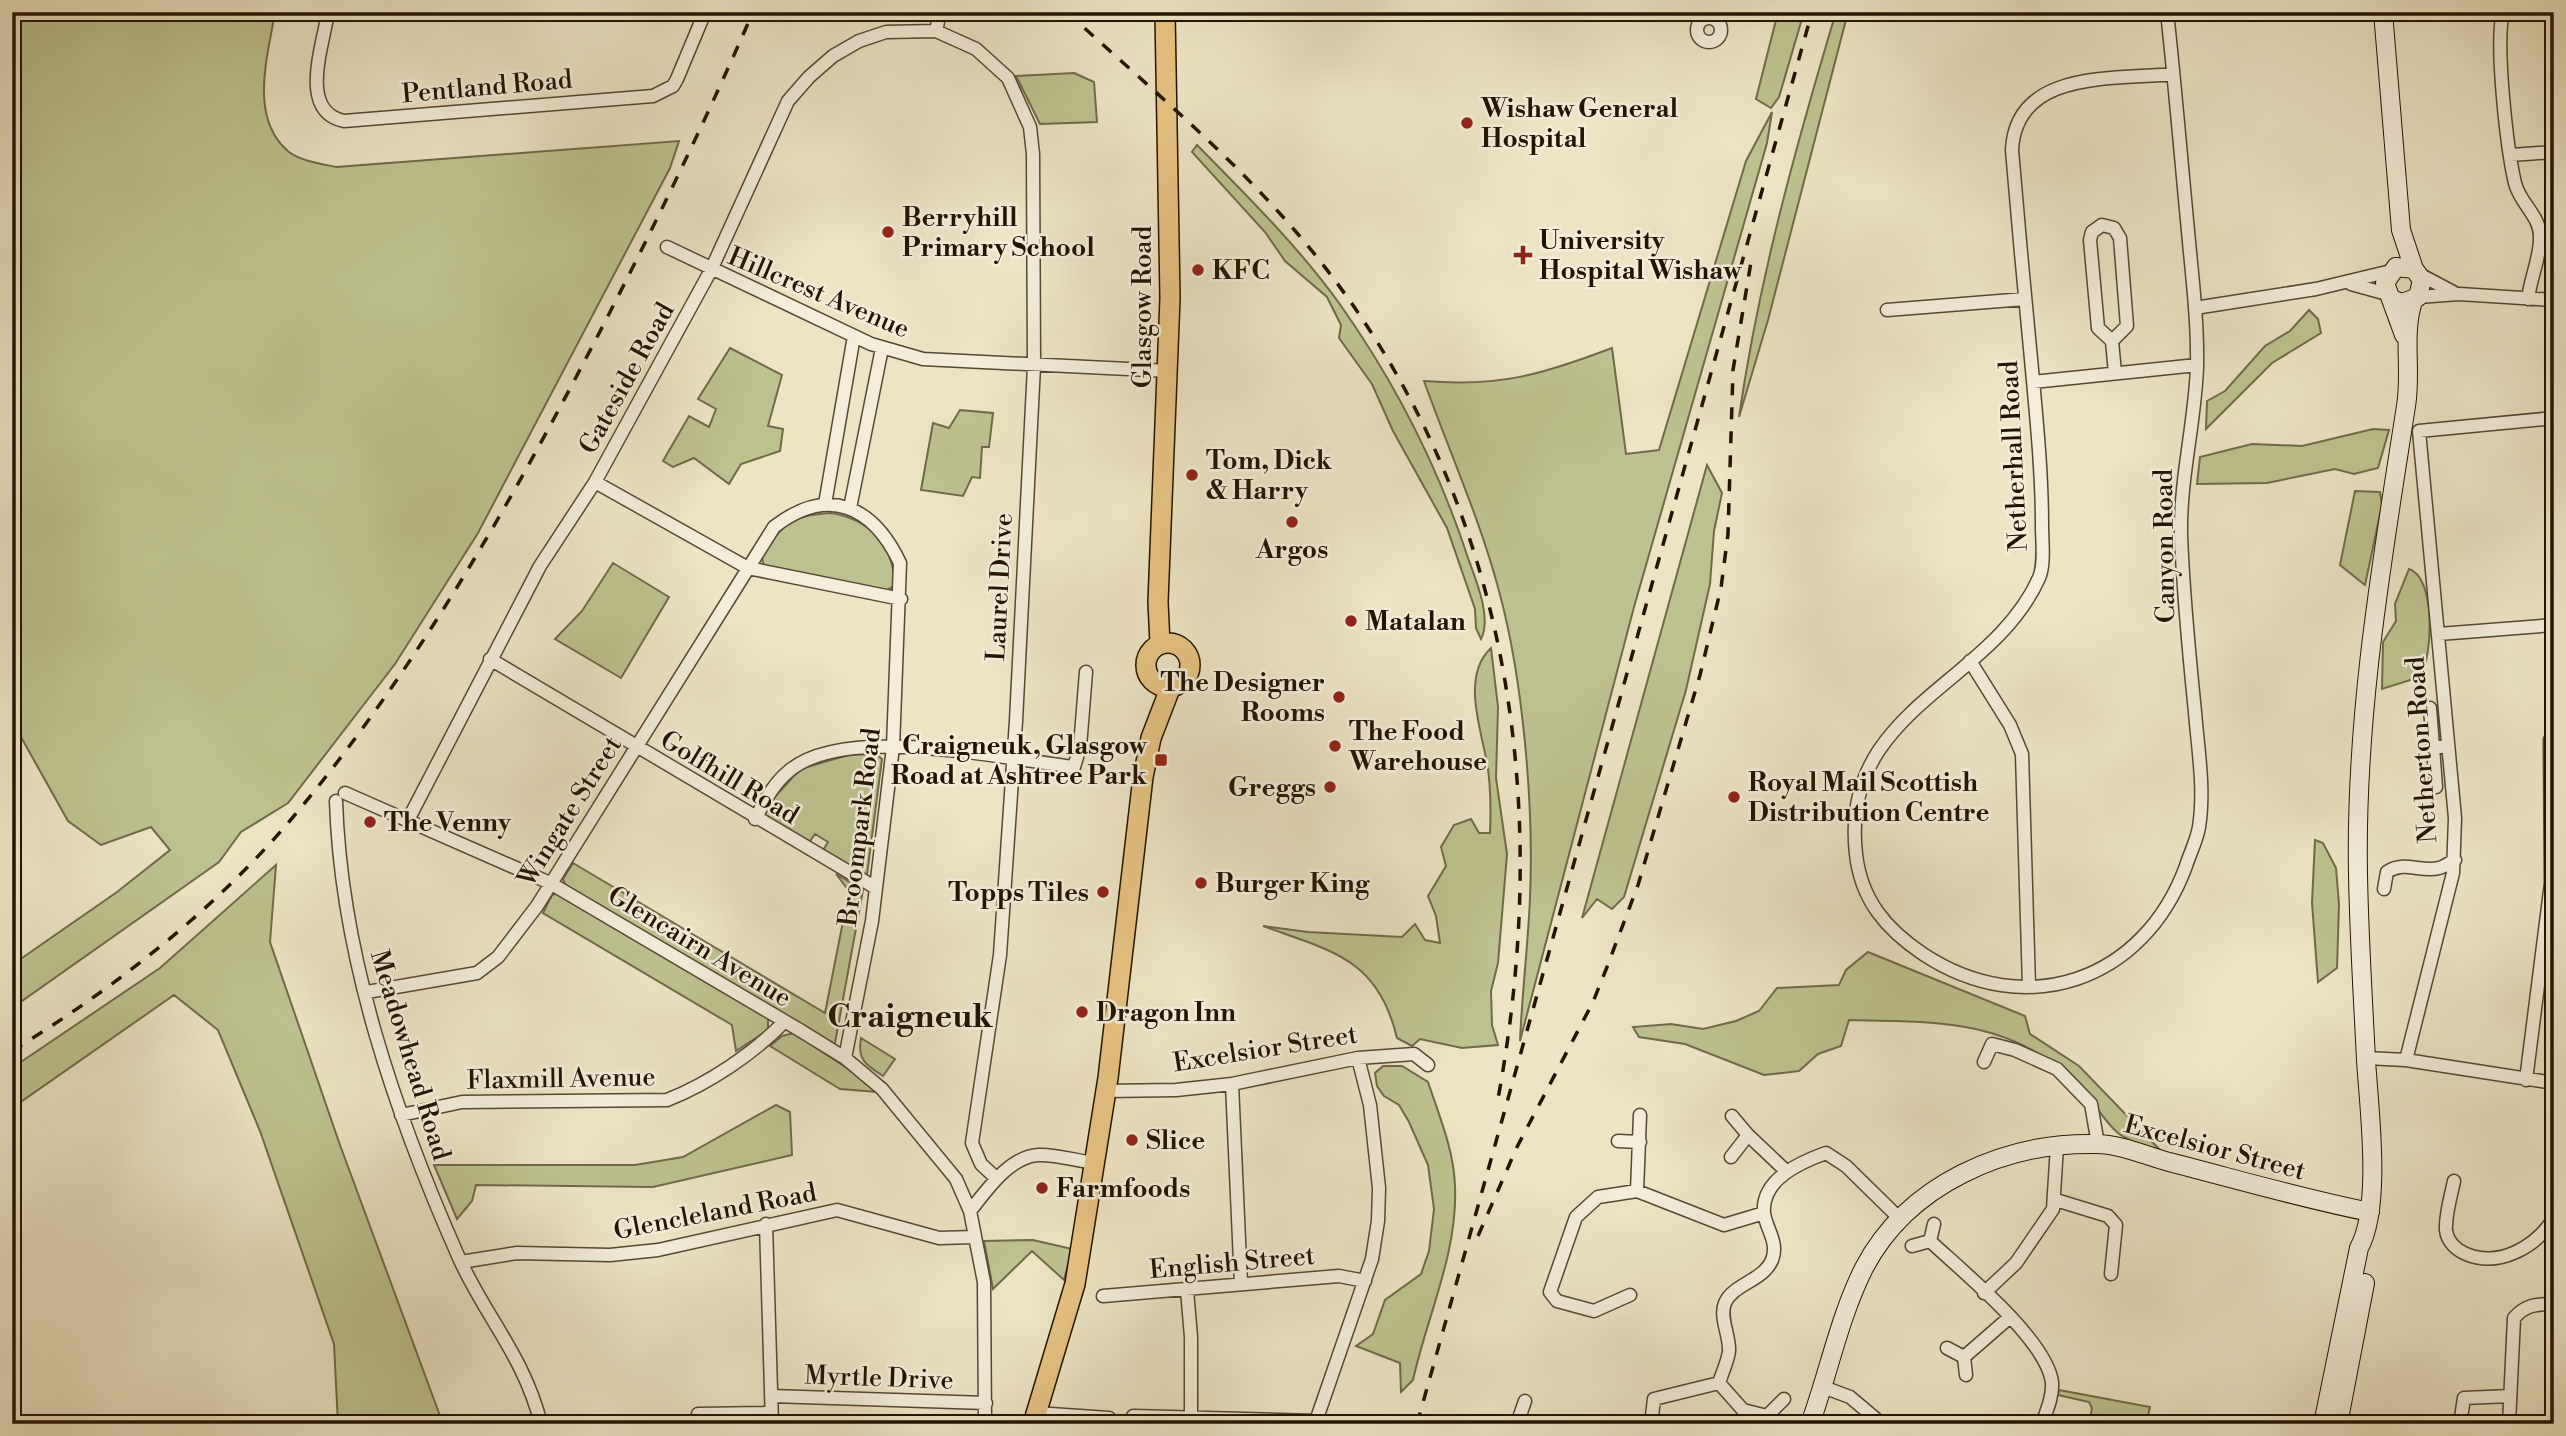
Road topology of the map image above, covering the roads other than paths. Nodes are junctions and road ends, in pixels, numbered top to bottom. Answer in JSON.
{"nodes":[{"id":1,"x":328,"y":12,"type":"edge"},
{"id":2,"x":705,"y":12,"type":"edge"},
{"id":3,"x":940,"y":12,"type":"edge"},
{"id":4,"x":1165,"y":12,"type":"edge"},
{"id":5,"x":2167,"y":12,"type":"edge"},
{"id":6,"x":2382,"y":12,"type":"edge"},
{"id":7,"x":2503,"y":12,"type":"edge"},
{"id":8,"x":936,"y":31,"type":"junction"},
{"id":9,"x":2174,"y":74,"type":"junction"},
{"id":10,"x":2554,"y":152,"type":"edge"},
{"id":11,"x":2511,"y":155,"type":"junction"},
{"id":12,"x":2401,"y":230,"type":"junction"},
{"id":13,"x":2547,"y":236,"type":"edge"},
{"id":14,"x":667,"y":247,"type":"dead end"},
{"id":15,"x":2393,"y":269,"type":"junction"},
{"id":16,"x":710,"y":270,"type":"junction"},
{"id":17,"x":2417,"y":272,"type":"junction"},
{"id":18,"x":2345,"y":283,"type":"junction"},
{"id":19,"x":2459,"y":294,"type":"junction"},
{"id":20,"x":2389,"y":296,"type":"junction"},
{"id":21,"x":2025,"y":299,"type":"junction"},
{"id":22,"x":2416,"y":299,"type":"junction"},
{"id":23,"x":2528,"y":299,"type":"junction"},
{"id":24,"x":2554,"y":300,"type":"edge"},
{"id":25,"x":2195,"y":308,"type":"junction"},
{"id":26,"x":1887,"y":310,"type":"dead end"},
{"id":27,"x":854,"y":336,"type":"junction"},
{"id":28,"x":2112,"y":341,"type":"junction"},
{"id":29,"x":2406,"y":341,"type":"junction"},
{"id":30,"x":882,"y":348,"type":"junction"},
{"id":31,"x":2197,"y":365,"type":"junction"},
{"id":32,"x":1034,"y":366,"type":"junction"},
{"id":33,"x":1169,"y":371,"type":"junction"},
{"id":34,"x":2115,"y":373,"type":"junction"},
{"id":35,"x":2033,"y":382,"type":"junction"},
{"id":36,"x":2553,"y":417,"type":"edge"},
{"id":37,"x":595,"y":482,"type":"junction"},
{"id":38,"x":825,"y":504,"type":"junction"},
{"id":39,"x":850,"y":508,"type":"junction"},
{"id":40,"x":748,"y":568,"type":"junction"},
{"id":41,"x":901,"y":599,"type":"junction"},
{"id":42,"x":2554,"y":625,"type":"edge"},
{"id":43,"x":2440,"y":634,"type":"junction"},
{"id":44,"x":1166,"y":644,"type":"junction"},
{"id":45,"x":490,"y":659,"type":"junction"},
{"id":46,"x":1970,"y":661,"type":"junction"},
{"id":47,"x":1086,"y":672,"type":"dead end"},
{"id":48,"x":1166,"y":686,"type":"junction"},
{"id":49,"x":2430,"y":708,"type":"dead end"},
{"id":50,"x":2554,"y":734,"type":"edge"},
{"id":51,"x":635,"y":747,"type":"junction"},
{"id":52,"x":894,"y":747,"type":"junction"},
{"id":53,"x":2440,"y":747,"type":"junction"},
{"id":54,"x":1012,"y":758,"type":"junction"},
{"id":55,"x":2436,"y":787,"type":"dead end"},
{"id":56,"x":340,"y":797,"type":"joint"},
{"id":57,"x":755,"y":819,"type":"junction"},
{"id":58,"x":408,"y":820,"type":"junction"},
{"id":59,"x":2455,"y":860,"type":"junction"},
{"id":60,"x":550,"y":883,"type":"junction"},
{"id":61,"x":2553,"y":883,"type":"edge"},
{"id":62,"x":876,"y":888,"type":"junction"},
{"id":63,"x":2384,"y":889,"type":"dead end"},
{"id":64,"x":1994,"y":986,"type":"joint"},
{"id":65,"x":2029,"y":986,"type":"junction"},
{"id":66,"x":367,"y":992,"type":"junction"},
{"id":67,"x":783,"y":1023,"type":"junction"},
{"id":68,"x":845,"y":1058,"type":"junction"},
{"id":69,"x":1358,"y":1058,"type":"junction"},
{"id":70,"x":2366,"y":1058,"type":"junction"},
{"id":71,"x":2406,"y":1060,"type":"junction"},
{"id":72,"x":1984,"y":1062,"type":"dead end"},
{"id":73,"x":1428,"y":1065,"type":"dead end"},
{"id":74,"x":2526,"y":1080,"type":"junction"},
{"id":75,"x":2554,"y":1083,"type":"edge"},
{"id":76,"x":1232,"y":1084,"type":"junction"},
{"id":77,"x":1106,"y":1091,"type":"junction"},
{"id":78,"x":401,"y":1115,"type":"junction"},
{"id":79,"x":1640,"y":1115,"type":"dead end"},
{"id":80,"x":1732,"y":1116,"type":"dead end"},
{"id":81,"x":1748,"y":1135,"type":"junction"},
{"id":82,"x":1618,"y":1140,"type":"dead end"},
{"id":83,"x":1640,"y":1142,"type":"junction"},
{"id":84,"x":2098,"y":1144,"type":"junction"},
{"id":85,"x":2057,"y":1146,"type":"junction"},
{"id":86,"x":1731,"y":1157,"type":"dead end"},
{"id":87,"x":1094,"y":1163,"type":"junction"},
{"id":88,"x":1786,"y":1171,"type":"junction"},
{"id":89,"x":996,"y":1178,"type":"junction"},
{"id":90,"x":2454,"y":1181,"type":"dead end"},
{"id":91,"x":1637,"y":1191,"type":"junction"},
{"id":92,"x":2056,"y":1200,"type":"junction"},
{"id":93,"x":970,"y":1211,"type":"junction"},
{"id":94,"x":2370,"y":1212,"type":"junction"},
{"id":95,"x":1764,"y":1213,"type":"junction"},
{"id":96,"x":2554,"y":1218,"type":"edge"},
{"id":97,"x":1900,"y":1219,"type":"junction"},
{"id":98,"x":766,"y":1224,"type":"junction"},
{"id":99,"x":1934,"y":1224,"type":"dead end"},
{"id":100,"x":2366,"y":1235,"type":"junction"},
{"id":101,"x":975,"y":1237,"type":"junction"},
{"id":102,"x":1930,"y":1241,"type":"junction"},
{"id":103,"x":1912,"y":1246,"type":"dead end"},
{"id":104,"x":461,"y":1262,"type":"junction"},
{"id":105,"x":2110,"y":1274,"type":"dead end"},
{"id":106,"x":1365,"y":1282,"type":"junction"},
{"id":107,"x":1241,"y":1284,"type":"junction"},
{"id":108,"x":1187,"y":1290,"type":"junction"},
{"id":109,"x":1984,"y":1293,"type":"junction"},
{"id":110,"x":1630,"y":1295,"type":"dead end"},
{"id":111,"x":1102,"y":1296,"type":"dead end"},
{"id":112,"x":2554,"y":1305,"type":"edge"},
{"id":113,"x":2010,"y":1317,"type":"junction"},
{"id":114,"x":1947,"y":1348,"type":"dead end"},
{"id":115,"x":1964,"y":1357,"type":"junction"},
{"id":116,"x":1966,"y":1375,"type":"dead end"},
{"id":117,"x":1719,"y":1383,"type":"junction"},
{"id":118,"x":1823,"y":1387,"type":"junction"},
{"id":119,"x":771,"y":1396,"type":"junction"},
{"id":120,"x":2510,"y":1396,"type":"junction"},
{"id":121,"x":1784,"y":1399,"type":"dead end"},
{"id":122,"x":1525,"y":1401,"type":"dead end"},
{"id":123,"x":986,"y":1403,"type":"junction"},
{"id":124,"x":698,"y":1414,"type":"dead end"},
{"id":125,"x":1133,"y":1416,"type":"dead end"},
{"id":126,"x":772,"y":1418,"type":"edge"},
{"id":127,"x":1035,"y":1418,"type":"edge"},
{"id":128,"x":1109,"y":1418,"type":"dead end"},
{"id":129,"x":1191,"y":1418,"type":"junction"},
{"id":130,"x":1769,"y":1420,"type":"edge"},
{"id":131,"x":1316,"y":1422,"type":"edge"},
{"id":132,"x":541,"y":1424,"type":"edge"},
{"id":133,"x":985,"y":1424,"type":"edge"},
{"id":134,"x":1517,"y":1424,"type":"edge"},
{"id":135,"x":1651,"y":1424,"type":"edge"},
{"id":136,"x":1810,"y":1424,"type":"edge"},
{"id":137,"x":1882,"y":1424,"type":"edge"},
{"id":138,"x":2042,"y":1424,"type":"edge"},
{"id":139,"x":2323,"y":1424,"type":"edge"},
{"id":140,"x":2338,"y":1424,"type":"edge"},
{"id":141,"x":2460,"y":1424,"type":"edge"},
{"id":142,"x":2509,"y":1424,"type":"edge"}],
"edges":[{"from":1,"to":2,"type":"street","name":"Pentland Road"},
{"from":3,"to":8,"type":"street"},
{"from":4,"to":33,"type":"main road","name":"Glasgow Road"},
{"from":5,"to":9,"type":"street","name":"Canyon Road"},
{"from":6,"to":12,"type":"main road"},
{"from":7,"to":11,"type":"street"},
{"from":8,"to":16,"type":"street","name":"Gateside Road"},
{"from":8,"to":32,"type":"street","name":"Laurel Drive"},
{"from":9,"to":21,"type":"street","name":"Netherhall Road"},
{"from":9,"to":25,"type":"street","name":"Canyon Road"},
{"from":10,"to":11,"type":"street"},
{"from":11,"to":13,"type":"street"},
{"from":12,"to":15,"type":"main road"},
{"from":12,"to":17,"type":"main road"},
{"from":13,"to":23,"type":"street"},
{"from":14,"to":16,"type":"street","name":"Hillcrest Avenue"},
{"from":15,"to":17,"type":"main road"},
{"from":15,"to":18,"type":"street"},
{"from":15,"to":20,"type":"main road"},
{"from":16,"to":27,"type":"street","name":"Hillcrest Avenue"},
{"from":16,"to":37,"type":"street","name":"Gateside Road"},
{"from":17,"to":19,"type":"street"},
{"from":17,"to":22,"type":"main road"},
{"from":18,"to":20,"type":"street"},
{"from":18,"to":25,"type":"street"},
{"from":19,"to":22,"type":"street"},
{"from":19,"to":23,"type":"street"},
{"from":20,"to":22,"type":"main road"},
{"from":20,"to":29,"type":"main road"},
{"from":21,"to":26,"type":"street"},
{"from":21,"to":35,"type":"street","name":"Netherhall Road"},
{"from":22,"to":29,"type":"main road"},
{"from":23,"to":24,"type":"street"},
{"from":25,"to":31,"type":"street","name":"Canyon Road"},
{"from":27,"to":30,"type":"street","name":"Hillcrest Avenue"},
{"from":27,"to":38,"type":"street"},
{"from":28,"to":28,"type":"street"},
{"from":28,"to":34,"type":"street"},
{"from":29,"to":70,"type":"main road"},
{"from":30,"to":32,"type":"street","name":"Hillcrest Avenue"},
{"from":30,"to":39,"type":"street"},
{"from":31,"to":34,"type":"street"},
{"from":31,"to":65,"type":"street","name":"Canyon Road"},
{"from":32,"to":33,"type":"street","name":"Hillcrest Avenue"},
{"from":32,"to":54,"type":"street","name":"Laurel Drive"},
{"from":33,"to":44,"type":"main road","name":"Glasgow Road"},
{"from":34,"to":35,"type":"street"},
{"from":35,"to":46,"type":"street","name":"Netherhall Road"},
{"from":36,"to":43,"type":"street","name":"Netherton Road"},
{"from":37,"to":40,"type":"street"},
{"from":37,"to":45,"type":"street","name":"Gateside Road"},
{"from":38,"to":39,"type":"street"},
{"from":38,"to":40,"type":"street","name":"Wingate Street"},
{"from":39,"to":41,"type":"street","name":"Broompark Road"},
{"from":40,"to":41,"type":"street"},
{"from":40,"to":51,"type":"street","name":"Wingate Street"},
{"from":41,"to":52,"type":"street","name":"Broompark Road"},
{"from":42,"to":43,"type":"street"},
{"from":43,"to":53,"type":"street","name":"Netherton Road"},
{"from":44,"to":48,"type":"main road"},
{"from":44,"to":48,"type":"main road"},
{"from":45,"to":51,"type":"street","name":"Golfhill Road"},
{"from":45,"to":58,"type":"street","name":"Gateside Road"},
{"from":46,"to":64,"type":"street","name":"Netherhall Road"},
{"from":46,"to":65,"type":"street"},
{"from":47,"to":54,"type":"street"},
{"from":48,"to":77,"type":"main road"},
{"from":49,"to":53,"type":"street"},
{"from":50,"to":61,"type":"street"},
{"from":51,"to":57,"type":"street","name":"Golfhill Road"},
{"from":51,"to":60,"type":"street","name":"Wingate Street"},
{"from":52,"to":54,"type":"street"},
{"from":52,"to":57,"type":"street"},
{"from":52,"to":62,"type":"street","name":"Broompark Road"},
{"from":53,"to":55,"type":"street"},
{"from":53,"to":59,"type":"street","name":"Netherton Road"},
{"from":54,"to":89,"type":"street","name":"Laurel Drive"},
{"from":56,"to":58,"type":"street","name":"Glencairn Avenue"},
{"from":56,"to":66,"type":"street","name":"Meadowhead Road"},
{"from":57,"to":62,"type":"street","name":"Golfhill Road"},
{"from":58,"to":60,"type":"street","name":"Glencairn Avenue"},
{"from":59,"to":63,"type":"street"},
{"from":59,"to":71,"type":"street","name":"Netherton Road"},
{"from":60,"to":66,"type":"street","name":"Wingate Street"},
{"from":60,"to":67,"type":"street","name":"Glencairn Avenue"},
{"from":61,"to":74,"type":"street"},
{"from":62,"to":68,"type":"street","name":"Broompark Road"},
{"from":64,"to":65,"type":"street","name":"Canyon Road"},
{"from":66,"to":78,"type":"street","name":"Meadowhead Road"},
{"from":67,"to":68,"type":"street","name":"Glencairn Avenue"},
{"from":67,"to":78,"type":"street","name":"Flaxmill Avenue"},
{"from":68,"to":93,"type":"street","name":"Glencairn Avenue"},
{"from":69,"to":73,"type":"street","name":"Excelsior Street"},
{"from":69,"to":76,"type":"street","name":"Excelsior Street"},
{"from":69,"to":106,"type":"street"},
{"from":70,"to":71,"type":"street"},
{"from":70,"to":94,"type":"main road"},
{"from":71,"to":74,"type":"street"},
{"from":72,"to":84,"type":"street","name":"Excelsior Street"},
{"from":74,"to":75,"type":"street"},
{"from":76,"to":77,"type":"street","name":"Excelsior Street"},
{"from":76,"to":107,"type":"street"},
{"from":77,"to":87,"type":"main road"},
{"from":78,"to":104,"type":"street","name":"Meadowhead Road"},
{"from":79,"to":83,"type":"street"},
{"from":80,"to":81,"type":"street"},
{"from":81,"to":86,"type":"street"},
{"from":81,"to":88,"type":"street"},
{"from":82,"to":83,"type":"street"},
{"from":83,"to":91,"type":"street"},
{"from":84,"to":85,"type":"main road"},
{"from":84,"to":94,"type":"main road","name":"Excelsior Street"},
{"from":85,"to":92,"type":"street"},
{"from":85,"to":97,"type":"main road"},
{"from":87,"to":89,"type":"street"},
{"from":87,"to":127,"type":"main road"},
{"from":88,"to":95,"type":"street"},
{"from":88,"to":97,"type":"street"},
{"from":89,"to":93,"type":"street"},
{"from":90,"to":96,"type":"street"},
{"from":91,"to":95,"type":"street"},
{"from":91,"to":110,"type":"street"},
{"from":92,"to":105,"type":"street"},
{"from":92,"to":109,"type":"street"},
{"from":93,"to":101,"type":"street","name":"Glencairn Avenue"},
{"from":94,"to":100,"type":"main road"},
{"from":95,"to":117,"type":"street"},
{"from":97,"to":118,"type":"main road"},
{"from":98,"to":101,"type":"street","name":"Glencleland Road"},
{"from":98,"to":104,"type":"street","name":"Glencleland Road"},
{"from":98,"to":119,"type":"street"},
{"from":99,"to":102,"type":"street"},
{"from":100,"to":139,"type":"main road"},
{"from":100,"to":140,"type":"main road"},
{"from":101,"to":123,"type":"street","name":"Glencairn Avenue"},
{"from":102,"to":103,"type":"street"},
{"from":102,"to":109,"type":"street"},
{"from":104,"to":132,"type":"street","name":"Meadowhead Road"},
{"from":106,"to":107,"type":"street","name":"English Street"},
{"from":106,"to":131,"type":"street"},
{"from":107,"to":108,"type":"street","name":"English Street"},
{"from":108,"to":111,"type":"street","name":"English Street"},
{"from":108,"to":129,"type":"street"},
{"from":109,"to":113,"type":"street"},
{"from":112,"to":120,"type":"street"},
{"from":113,"to":115,"type":"street"},
{"from":113,"to":138,"type":"street"},
{"from":114,"to":115,"type":"street"},
{"from":115,"to":116,"type":"street"},
{"from":117,"to":130,"type":"street"},
{"from":117,"to":135,"type":"street"},
{"from":118,"to":136,"type":"main road"},
{"from":118,"to":137,"type":"street"},
{"from":119,"to":123,"type":"street","name":"Myrtle Drive"},
{"from":119,"to":126,"type":"street"},
{"from":120,"to":141,"type":"street"},
{"from":120,"to":142,"type":"street"},
{"from":121,"to":130,"type":"street"},
{"from":122,"to":134,"type":"street"},
{"from":123,"to":133,"type":"street","name":"Glencairn Avenue"},
{"from":124,"to":126,"type":"street"},
{"from":125,"to":129,"type":"street"},
{"from":127,"to":128,"type":"street"},
{"from":129,"to":131,"type":"street"}]}
